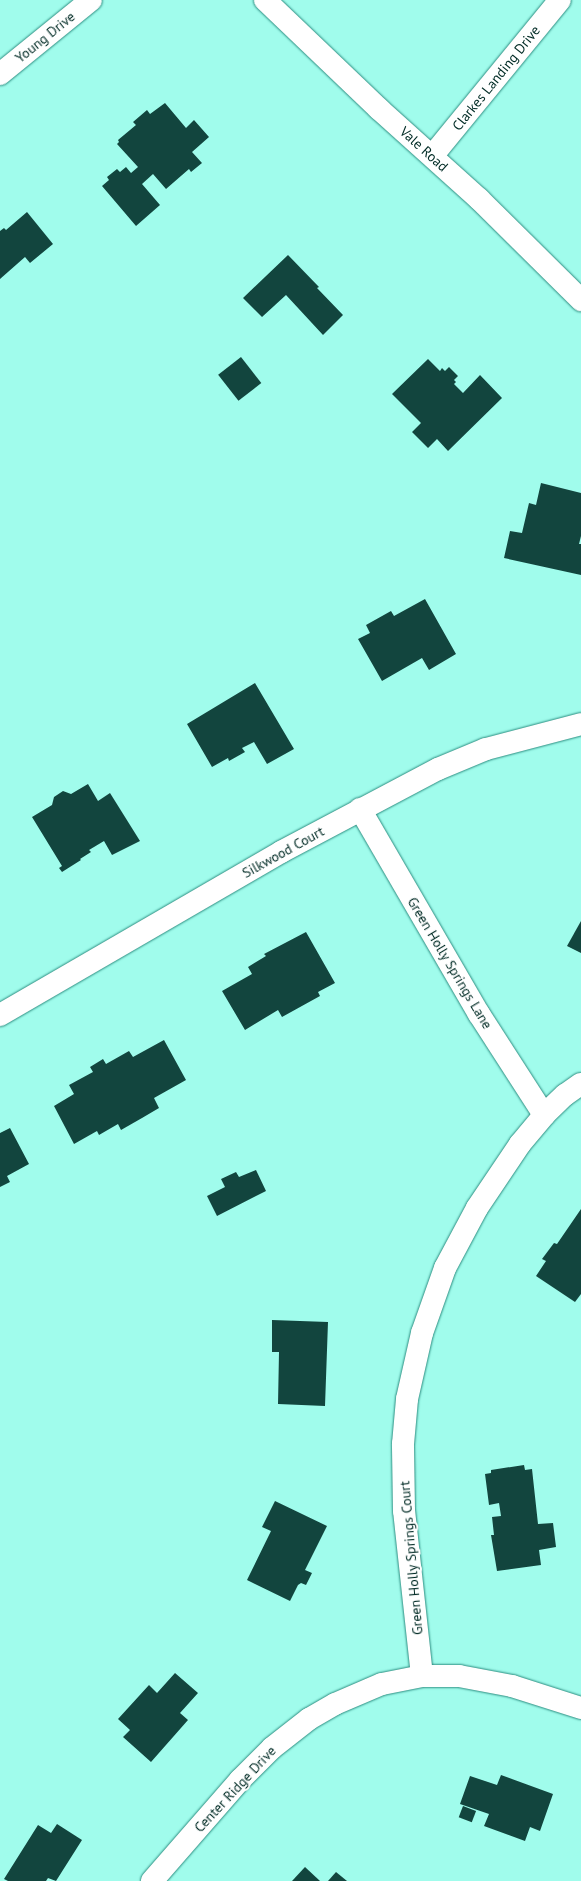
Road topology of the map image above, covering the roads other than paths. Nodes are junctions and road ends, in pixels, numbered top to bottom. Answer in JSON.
{"nodes":[{"id":1,"x":90,"y":0,"type":"edge"},
{"id":2,"x":265,"y":0,"type":"edge"},
{"id":3,"x":560,"y":0,"type":"edge"},
{"id":4,"x":0,"y":74,"type":"edge"},
{"id":5,"x":432,"y":156,"type":"junction"},
{"id":6,"x":581,"y":300,"type":"edge"},
{"id":7,"x":581,"y":724,"type":"edge"},
{"id":8,"x":360,"y":810,"type":"junction"},
{"id":9,"x":0,"y":1015,"type":"edge"},
{"id":10,"x":581,"y":1084,"type":"edge"},
{"id":11,"x":544,"y":1115,"type":"junction"},
{"id":12,"x":422,"y":1676,"type":"junction"},
{"id":13,"x":581,"y":1708,"type":"edge"},
{"id":14,"x":152,"y":1881,"type":"edge"}],
"edges":[{"from":1,"to":4,"type":"street","name":"Young Drive"},
{"from":2,"to":5,"type":"street","name":"Vale Road"},
{"from":3,"to":5,"type":"street","name":"Clarkes Landing Drive"},
{"from":5,"to":6,"type":"street","name":"Vale Road"},
{"from":7,"to":8,"type":"street","name":"Silkwood Court"},
{"from":8,"to":9,"type":"street","name":"Silkwood Court"},
{"from":8,"to":11,"type":"street","name":"Green Holly Springs Lane"},
{"from":10,"to":11,"type":"street","name":"Green Holly Springs Court"},
{"from":11,"to":12,"type":"street","name":"Green Holly Springs Court"},
{"from":12,"to":13,"type":"street","name":"Center Ridge Drive"},
{"from":12,"to":14,"type":"street","name":"Center Ridge Drive"}]}
